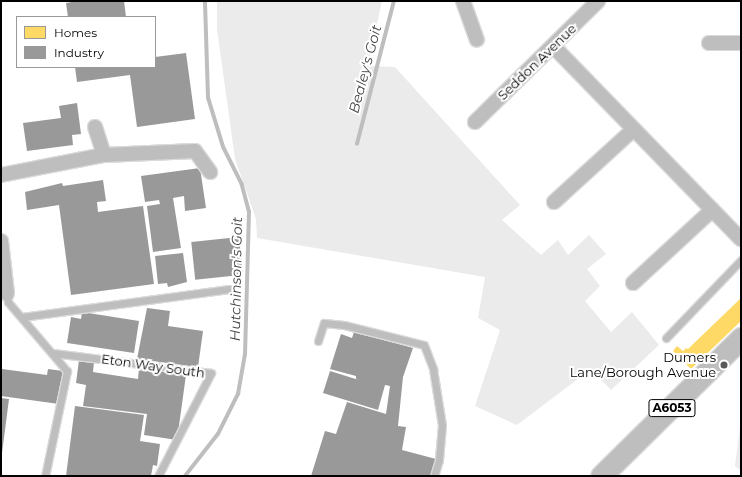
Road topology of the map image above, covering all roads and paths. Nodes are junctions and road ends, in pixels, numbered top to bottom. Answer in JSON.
{"nodes":[{"id":1,"x":463,"y":1,"type":"edge"},
{"id":2,"x":598,"y":1,"type":"edge"},
{"id":3,"x":477,"y":40,"type":"dead end"},
{"id":4,"x":709,"y":43,"type":"dead end"},
{"id":5,"x":741,"y":43,"type":"edge"},
{"id":6,"x":554,"y":47,"type":"junction"},
{"id":7,"x":475,"y":122,"type":"dead end"},
{"id":8,"x":95,"y":127,"type":"dead end"},
{"id":9,"x":634,"y":129,"type":"junction"},
{"id":10,"x":104,"y":155,"type":"junction"},
{"id":11,"x":210,"y":172,"type":"dead end"},
{"id":12,"x":1,"y":175,"type":"edge"},
{"id":13,"x":554,"y":202,"type":"dead end"},
{"id":14,"x":712,"y":210,"type":"junction"},
{"id":15,"x":741,"y":239,"type":"edge"},
{"id":16,"x":1,"y":241,"type":"edge"},
{"id":17,"x":741,"y":260,"type":"edge"},
{"id":18,"x":632,"y":284,"type":"dead end"},
{"id":19,"x":228,"y":289,"type":"dead end"},
{"id":20,"x":7,"y":294,"type":"joint"},
{"id":21,"x":22,"y":317,"type":"junction"},
{"id":22,"x":666,"y":338,"type":"dead end"},
{"id":23,"x":741,"y":338,"type":"edge"},
{"id":24,"x":318,"y":341,"type":"dead end"},
{"id":25,"x":53,"y":353,"type":"junction"},
{"id":26,"x":45,"y":476,"type":"edge"},
{"id":27,"x":158,"y":476,"type":"edge"},
{"id":28,"x":434,"y":476,"type":"edge"},
{"id":29,"x":600,"y":476,"type":"edge"}],
"edges":[{"from":1,"to":3,"type":"street"},
{"from":2,"to":6,"type":"street","name":"Seddon Avenue"},
{"from":4,"to":5,"type":"street"},
{"from":6,"to":7,"type":"street","name":"Seddon Avenue"},
{"from":6,"to":9,"type":"street"},
{"from":8,"to":10,"type":"street"},
{"from":9,"to":13,"type":"street"},
{"from":9,"to":14,"type":"street"},
{"from":10,"to":11,"type":"street"},
{"from":10,"to":12,"type":"street"},
{"from":14,"to":15,"type":"street"},
{"from":14,"to":18,"type":"street"},
{"from":16,"to":20,"type":"street"},
{"from":17,"to":22,"type":"lane"},
{"from":19,"to":21,"type":"lane"},
{"from":20,"to":21,"type":"lane"},
{"from":21,"to":25,"type":"lane"},
{"from":23,"to":29,"type":"main road","number":"A6053"},
{"from":24,"to":28,"type":"lane"},
{"from":25,"to":26,"type":"lane"},
{"from":25,"to":27,"type":"lane","name":"Eton Way South"}]}
